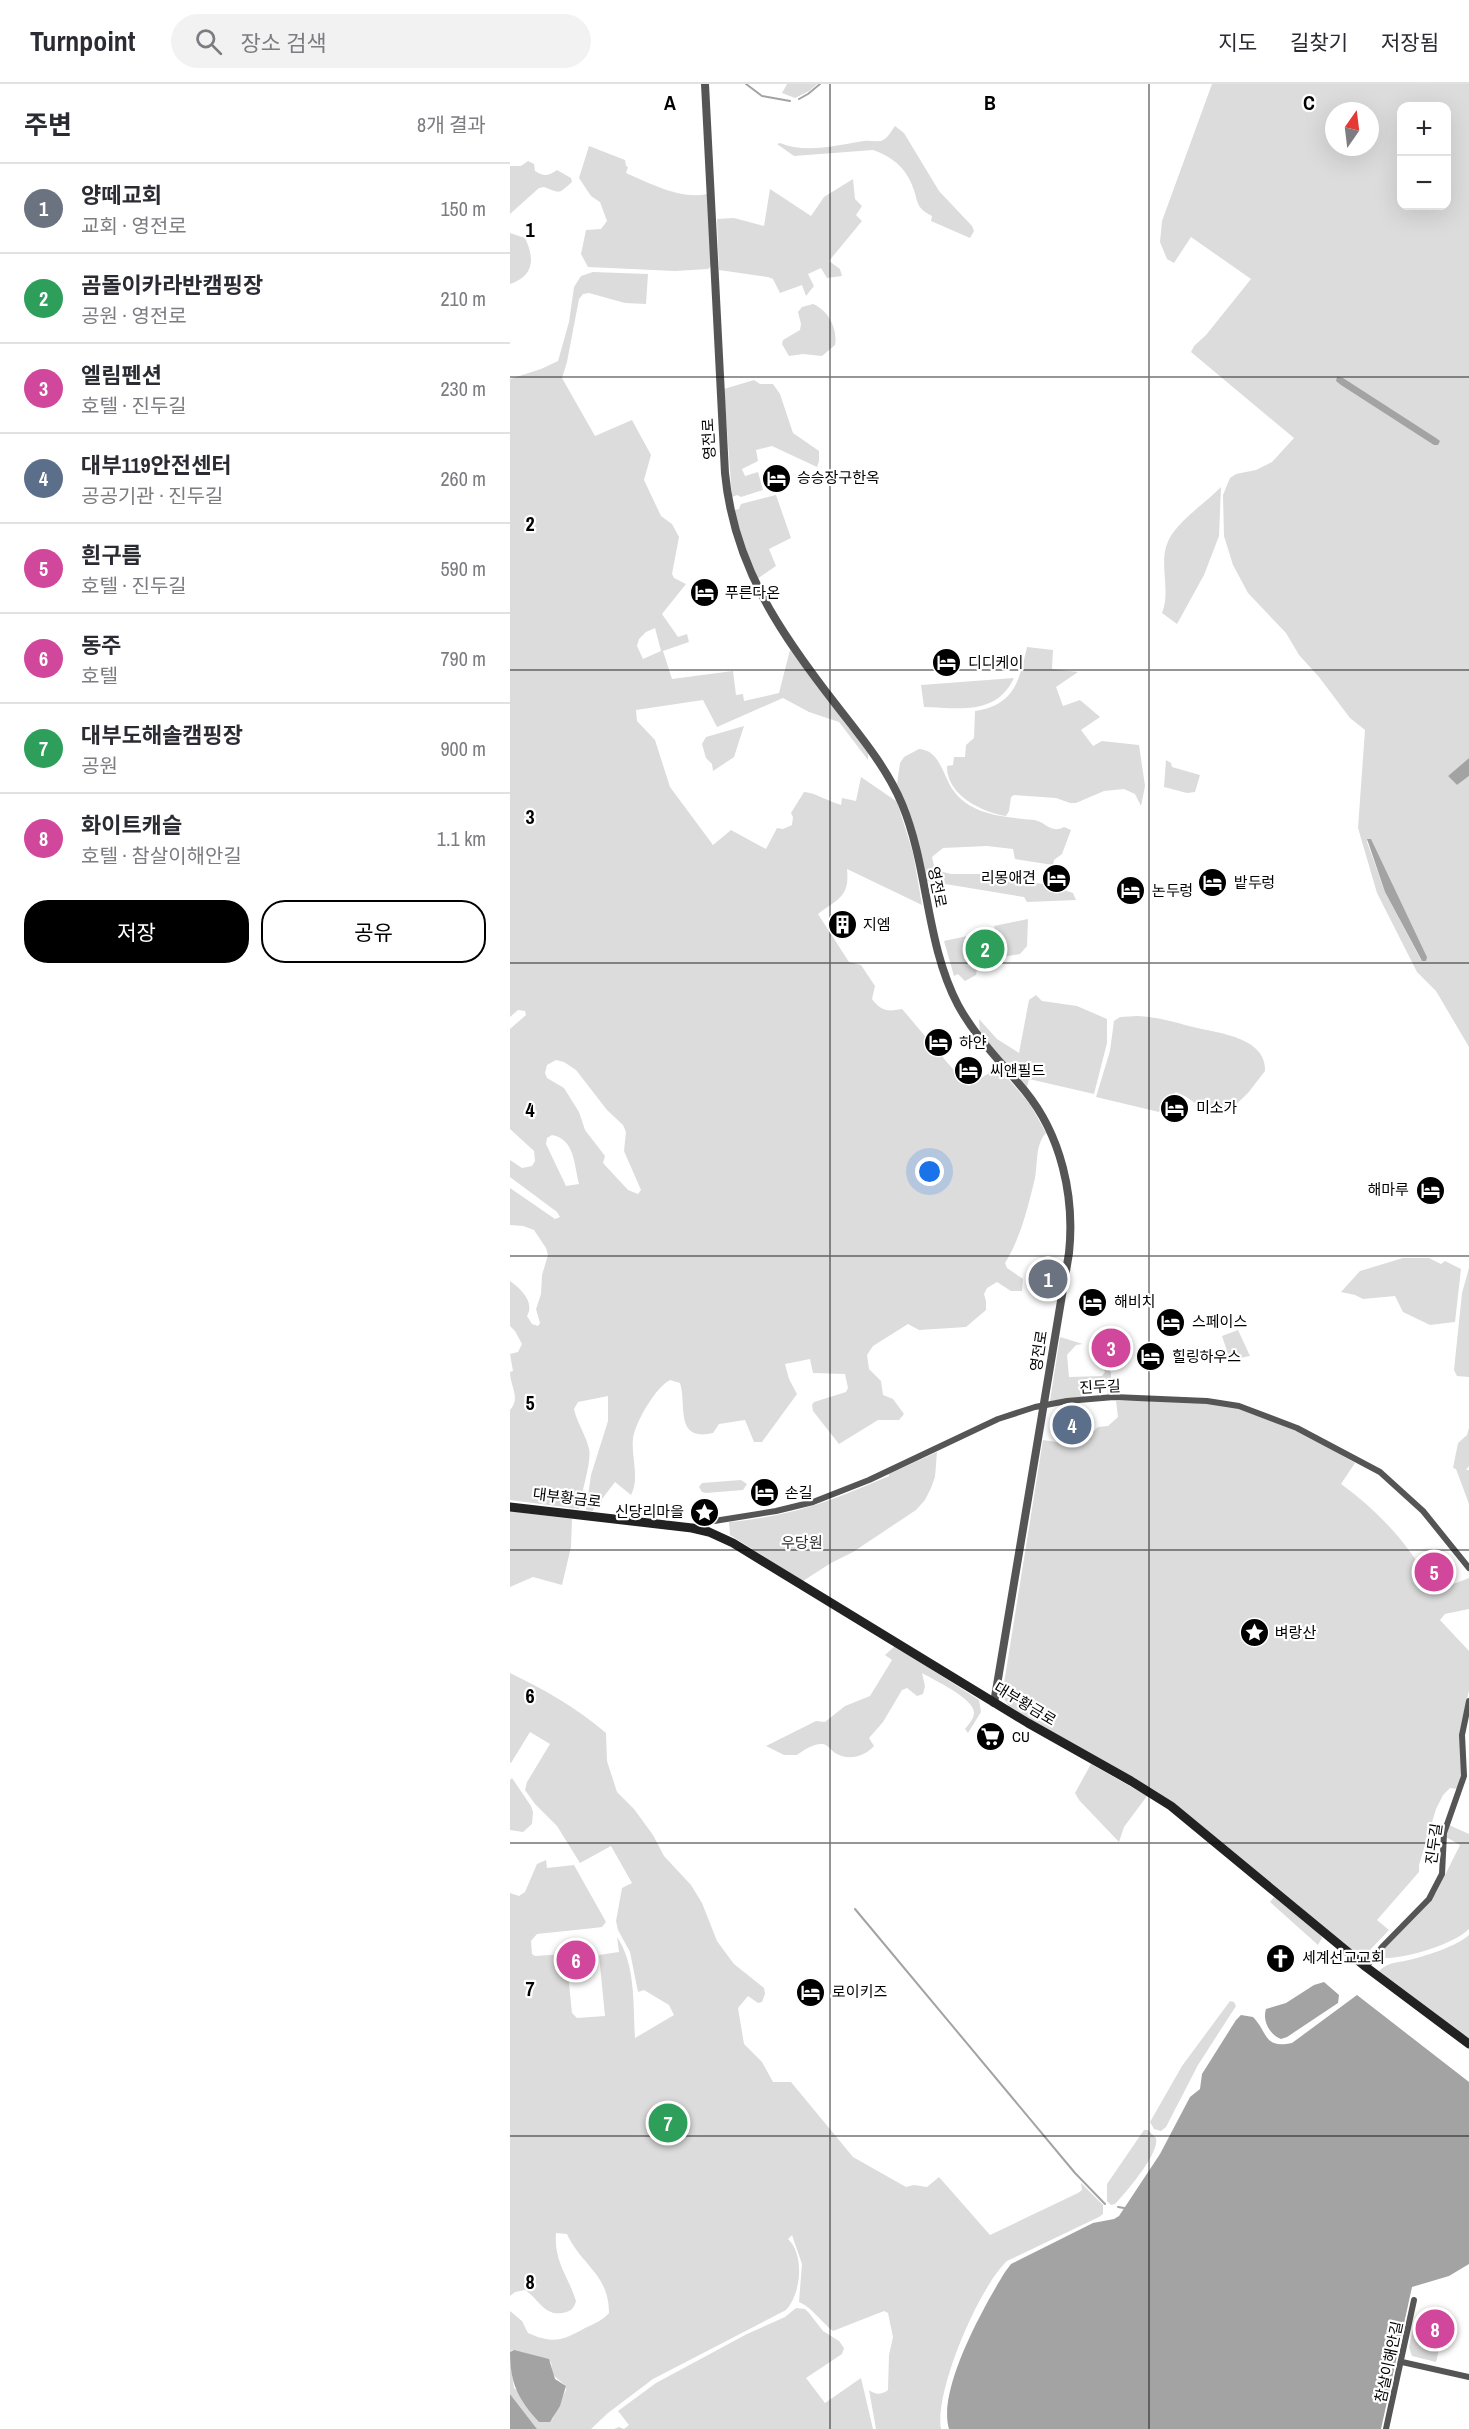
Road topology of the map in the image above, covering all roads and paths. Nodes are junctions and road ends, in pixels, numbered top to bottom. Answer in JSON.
{"nodes":[{"id":1,"x":705,"y":84,"type":"edge"},
{"id":2,"x":1044,"y":1405,"type":"junction"},
{"id":3,"x":510,"y":1507,"type":"edge"},
{"id":4,"x":700,"y":1529,"type":"junction"},
{"id":5,"x":1469,"y":1568,"type":"edge"},
{"id":6,"x":1469,"y":1701,"type":"edge"},
{"id":7,"x":994,"y":1703,"type":"junction"},
{"id":8,"x":1366,"y":1967,"type":"junction"},
{"id":9,"x":1469,"y":2044,"type":"edge"},
{"id":10,"x":1414,"y":2300,"type":"dead end"},
{"id":11,"x":1402,"y":2362,"type":"junction"},
{"id":12,"x":1469,"y":2377,"type":"edge"},
{"id":13,"x":1386,"y":2429,"type":"edge"}],
"edges":[{"from":1,"to":2,"type":"street","name":"영전로"},
{"from":2,"to":4,"type":"street","name":"진두길"},
{"from":2,"to":5,"type":"street","name":"진두길"},
{"from":2,"to":7,"type":"street","name":"영전로"},
{"from":3,"to":4,"type":"main road","name":"대부황금로"},
{"from":4,"to":7,"type":"main road","name":"대부황금로"},
{"from":6,"to":8,"type":"street","name":"진두길"},
{"from":7,"to":8,"type":"main road","name":"대부황금로"},
{"from":8,"to":9,"type":"main road","name":"대부황금로"},
{"from":10,"to":11,"type":"street","name":"참살이해안길"},
{"from":11,"to":12,"type":"street"},
{"from":11,"to":13,"type":"street","name":"참살이해안길"}]}
